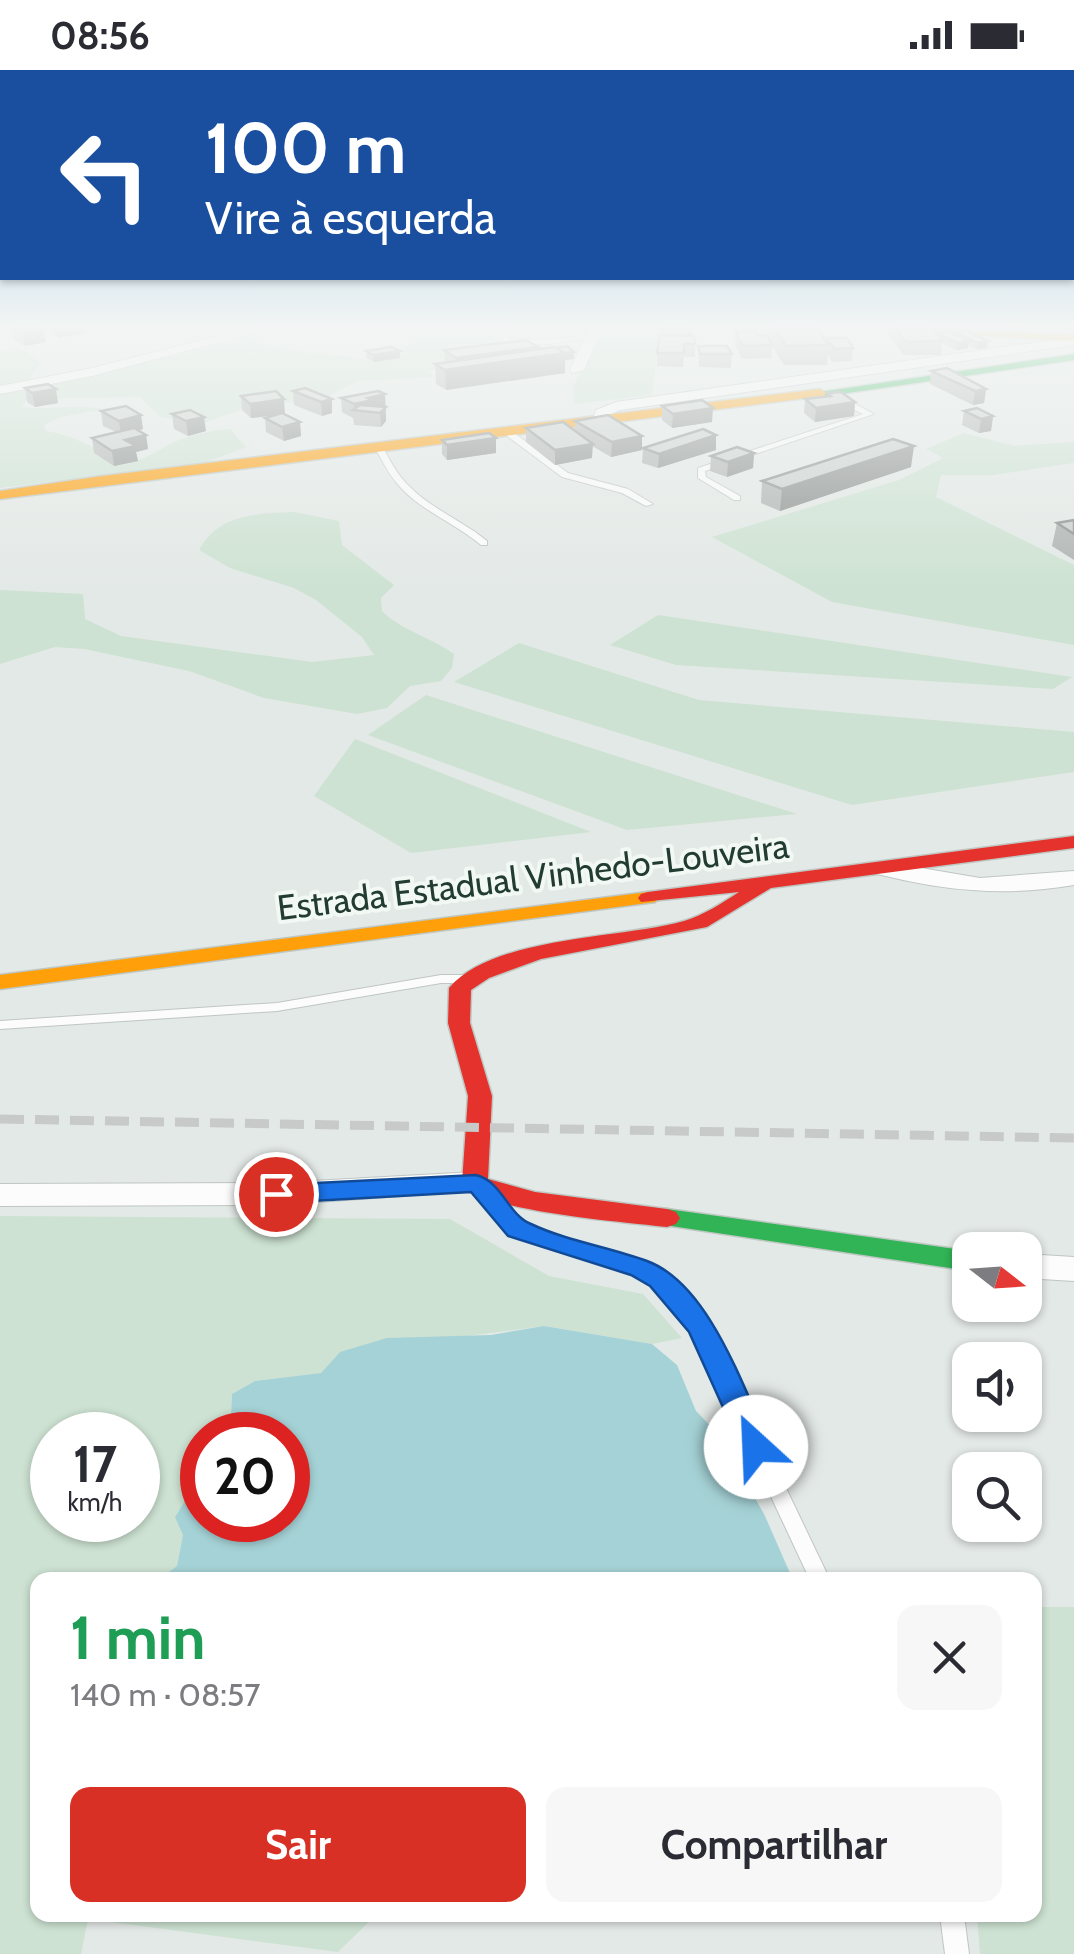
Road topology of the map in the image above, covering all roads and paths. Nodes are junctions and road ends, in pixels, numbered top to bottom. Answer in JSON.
{"nodes":[{"id":1,"x":644,"y":416,"type":"edge"},
{"id":2,"x":864,"y":416,"type":"edge"},
{"id":3,"x":510,"y":434,"type":"junction"},
{"id":4,"x":379,"y":448,"type":"junction"},
{"id":5,"x":0,"y":495,"type":"edge"},
{"id":6,"x":737,"y":498,"type":"dead end"},
{"id":7,"x":649,"y":504,"type":"dead end"},
{"id":8,"x":484,"y":543,"type":"dead end"},
{"id":9,"x":1074,"y":842,"type":"edge"},
{"id":10,"x":886,"y":869,"type":"junction"},
{"id":11,"x":1074,"y":878,"type":"edge"},
{"id":12,"x":763,"y":885,"type":"junction"},
{"id":13,"x":468,"y":978,"type":"junction"},
{"id":14,"x":0,"y":982,"type":"edge"},
{"id":15,"x":0,"y":1025,"type":"edge"},
{"id":16,"x":481,"y":1187,"type":"junction"},
{"id":17,"x":0,"y":1195,"type":"edge"},
{"id":18,"x":952,"y":1258,"type":"edge"},
{"id":19,"x":1042,"y":1267,"type":"edge"},
{"id":20,"x":1074,"y":1269,"type":"edge"},
{"id":21,"x":816,"y":1572,"type":"edge"},
{"id":22,"x":953,"y":1922,"type":"edge"},
{"id":23,"x":958,"y":1954,"type":"edge"}],
"edges":[{"from":1,"to":3,"type":"street"},
{"from":2,"to":6,"type":"lane"},
{"from":3,"to":4,"type":"street"},
{"from":3,"to":7,"type":"lane"},
{"from":4,"to":5,"type":"street"},
{"from":4,"to":8,"type":"lane"},
{"from":9,"to":10,"type":"street","name":"Estrada Estadual Vinhedo-Louveira"},
{"from":10,"to":11,"type":"street"},
{"from":10,"to":12,"type":"street","name":"Estrada Estadual Vinhedo-Louveira"},
{"from":12,"to":13,"type":"street"},
{"from":12,"to":14,"type":"street","name":"Estrada Estadual Vinhedo-Louveira"},
{"from":13,"to":15,"type":"lane"},
{"from":13,"to":16,"type":"street"},
{"from":16,"to":17,"type":"street"},
{"from":16,"to":18,"type":"street"},
{"from":16,"to":21,"type":"lane"},
{"from":19,"to":20,"type":"street"},
{"from":22,"to":23,"type":"lane"}]}
